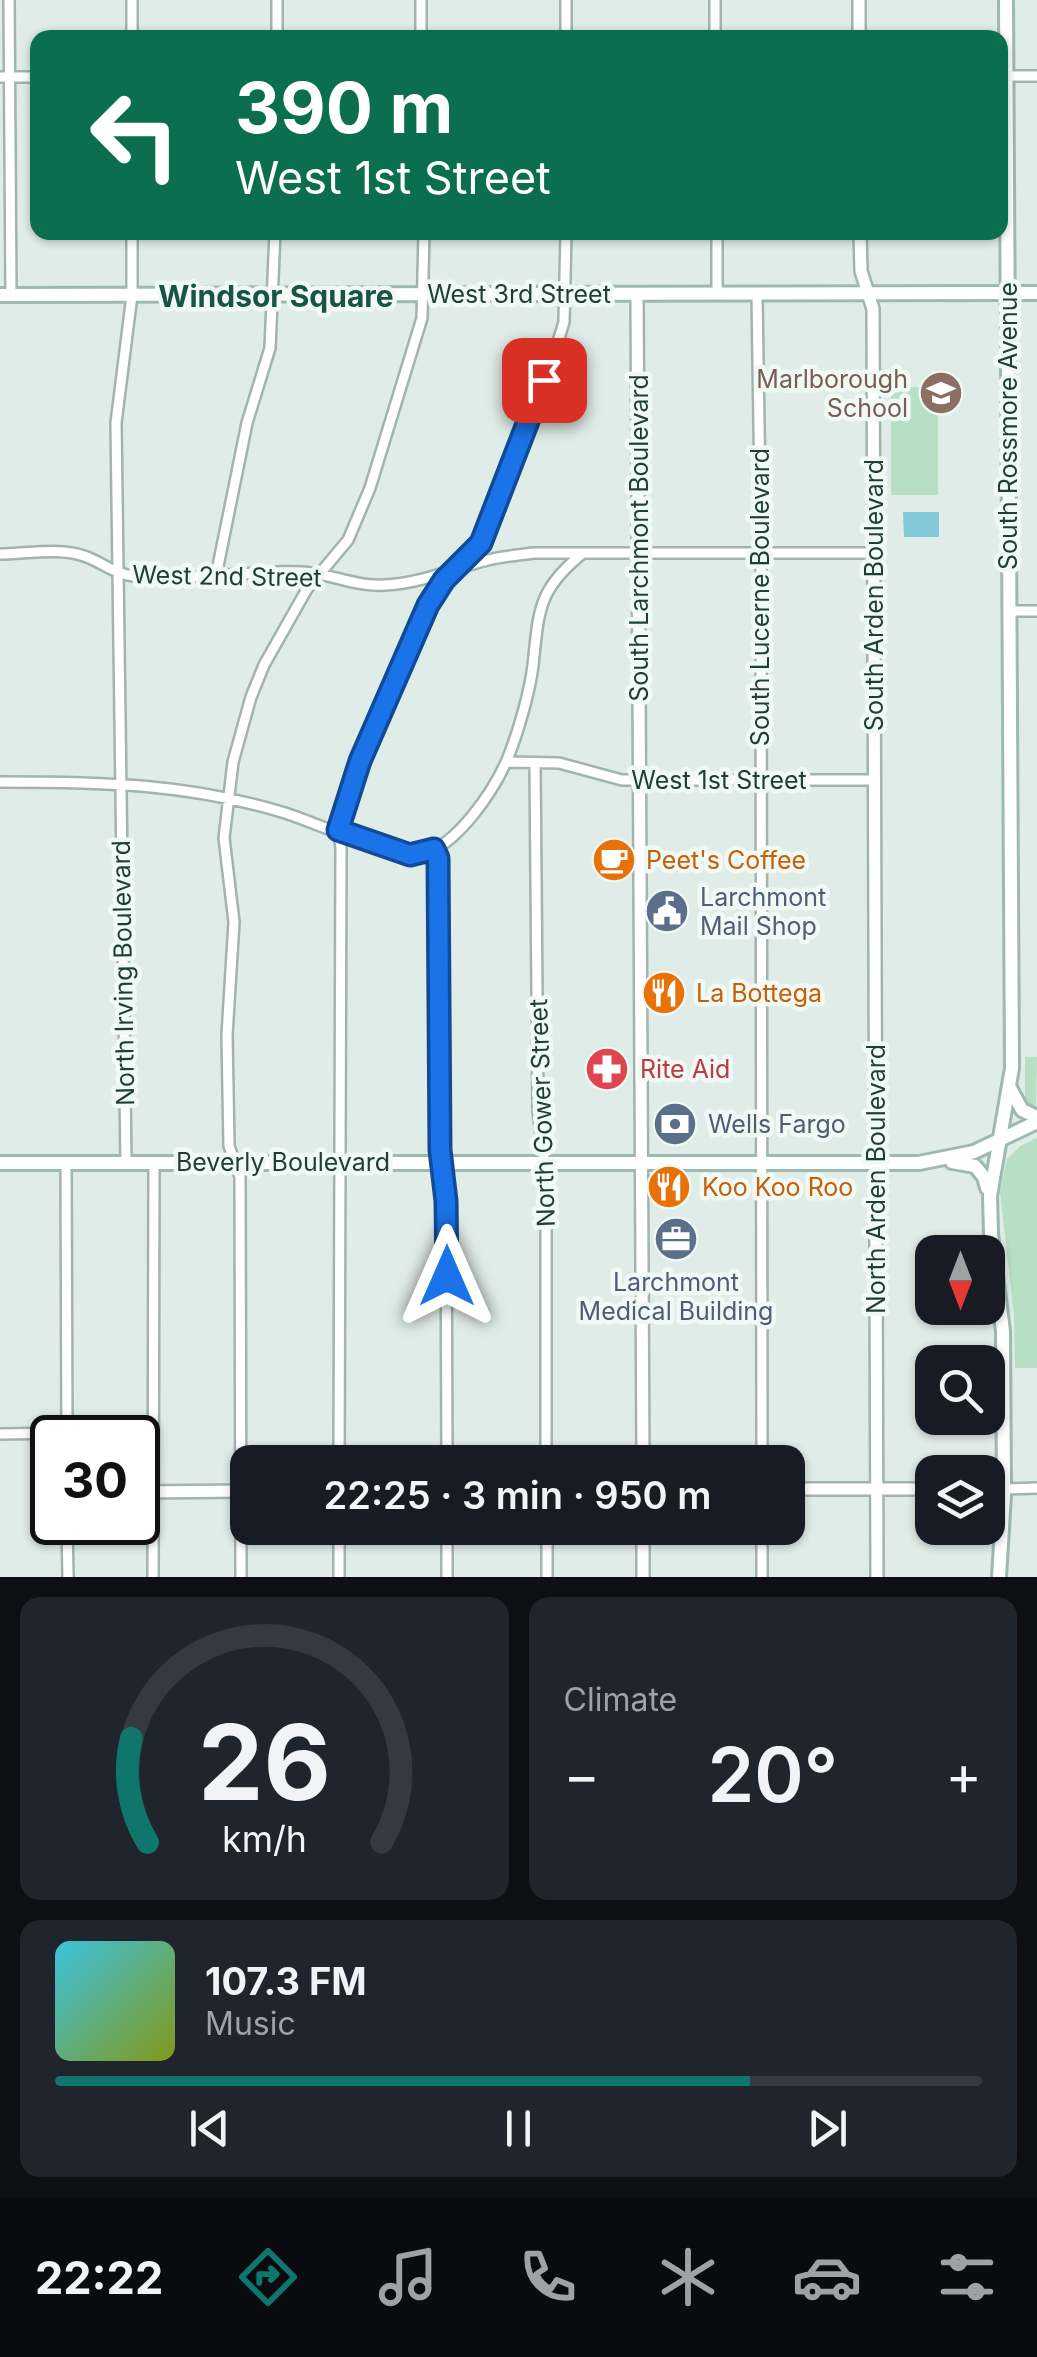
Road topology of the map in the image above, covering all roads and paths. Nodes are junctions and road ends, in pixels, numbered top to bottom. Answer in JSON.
{"nodes":[{"id":1,"x":9,"y":0,"type":"edge"},
{"id":2,"x":132,"y":0,"type":"edge"},
{"id":3,"x":277,"y":0,"type":"edge"},
{"id":4,"x":421,"y":0,"type":"edge"},
{"id":5,"x":566,"y":0,"type":"edge"},
{"id":6,"x":715,"y":0,"type":"edge"},
{"id":7,"x":858,"y":0,"type":"edge"},
{"id":8,"x":1006,"y":0,"type":"edge"},
{"id":9,"x":132,"y":30,"type":"edge"},
{"id":10,"x":277,"y":30,"type":"edge"},
{"id":11,"x":421,"y":30,"type":"edge"},
{"id":12,"x":566,"y":30,"type":"edge"},
{"id":13,"x":715,"y":30,"type":"edge"},
{"id":14,"x":859,"y":30,"type":"edge"},
{"id":15,"x":1005,"y":30,"type":"edge"},
{"id":16,"x":1008,"y":76,"type":"edge"},
{"id":17,"x":1037,"y":76,"type":"edge"},
{"id":18,"x":5,"y":77,"type":"edge"},
{"id":19,"x":132,"y":240,"type":"edge"},
{"id":20,"x":275,"y":240,"type":"edge"},
{"id":21,"x":424,"y":240,"type":"edge"},
{"id":22,"x":566,"y":240,"type":"edge"},
{"id":23,"x":716,"y":240,"type":"edge"},
{"id":24,"x":860,"y":240,"type":"edge"},
{"id":25,"x":1006,"y":240,"type":"edge"},
{"id":26,"x":567,"y":293,"type":"junction"},
{"id":27,"x":1037,"y":293,"type":"edge"},
{"id":28,"x":275,"y":294,"type":"junction"},
{"id":29,"x":638,"y":294,"type":"junction"},
{"id":30,"x":717,"y":294,"type":"junction"},
{"id":31,"x":757,"y":294,"type":"junction"},
{"id":32,"x":867,"y":294,"type":"junction"},
{"id":33,"x":1007,"y":294,"type":"junction"},
{"id":34,"x":6,"y":295,"type":"edge"},
{"id":35,"x":132,"y":295,"type":"junction"},
{"id":36,"x":424,"y":295,"type":"junction"},
{"id":37,"x":583,"y":553,"type":"junction"},
{"id":38,"x":640,"y":553,"type":"junction"},
{"id":39,"x":874,"y":553,"type":"junction"},
{"id":40,"x":0,"y":554,"type":"edge"},
{"id":41,"x":761,"y":554,"type":"junction"},
{"id":42,"x":458,"y":568,"type":"junction"},
{"id":43,"x":320,"y":573,"type":"junction"},
{"id":44,"x":119,"y":574,"type":"junction"},
{"id":45,"x":216,"y":576,"type":"junction"},
{"id":46,"x":1037,"y":611,"type":"edge"},
{"id":47,"x":1010,"y":612,"type":"junction"},
{"id":48,"x":506,"y":762,"type":"junction"},
{"id":49,"x":535,"y":764,"type":"junction"},
{"id":50,"x":760,"y":780,"type":"junction"},
{"id":51,"x":874,"y":780,"type":"junction"},
{"id":52,"x":640,"y":781,"type":"junction"},
{"id":53,"x":0,"y":782,"type":"edge"},
{"id":54,"x":120,"y":782,"type":"junction"},
{"id":55,"x":228,"y":797,"type":"junction"},
{"id":56,"x":338,"y":830,"type":"junction"},
{"id":57,"x":434,"y":849,"type":"junction"},
{"id":58,"x":1010,"y":1088,"type":"junction"},
{"id":59,"x":1037,"y":1119,"type":"edge"},
{"id":60,"x":999,"y":1140,"type":"junction"},
{"id":61,"x":126,"y":1162,"type":"junction"},
{"id":62,"x":154,"y":1162,"type":"junction"},
{"id":63,"x":235,"y":1162,"type":"junction"},
{"id":64,"x":340,"y":1162,"type":"junction"},
{"id":65,"x":440,"y":1162,"type":"junction"},
{"id":66,"x":544,"y":1162,"type":"junction"},
{"id":67,"x":642,"y":1162,"type":"junction"},
{"id":68,"x":0,"y":1163,"type":"edge"},
{"id":69,"x":66,"y":1163,"type":"junction"},
{"id":70,"x":761,"y":1163,"type":"junction"},
{"id":71,"x":876,"y":1163,"type":"junction"},
{"id":72,"x":920,"y":1164,"type":"junction"},
{"id":73,"x":990,"y":1208,"type":"junction"},
{"id":74,"x":67,"y":1415,"type":"edge"},
{"id":75,"x":154,"y":1415,"type":"edge"},
{"id":76,"x":0,"y":1434,"type":"edge"},
{"id":77,"x":30,"y":1435,"type":"edge"},
{"id":78,"x":243,"y":1445,"type":"edge"},
{"id":79,"x":339,"y":1445,"type":"edge"},
{"id":80,"x":447,"y":1445,"type":"edge"},
{"id":81,"x":546,"y":1445,"type":"edge"},
{"id":82,"x":643,"y":1445,"type":"edge"},
{"id":83,"x":762,"y":1445,"type":"edge"},
{"id":84,"x":1004,"y":1455,"type":"edge"},
{"id":85,"x":1037,"y":1488,"type":"edge"},
{"id":86,"x":876,"y":1489,"type":"junction"},
{"id":87,"x":915,"y":1489,"type":"edge"},
{"id":88,"x":1005,"y":1489,"type":"edge"},
{"id":89,"x":805,"y":1490,"type":"edge"},
{"id":90,"x":230,"y":1491,"type":"edge"},
{"id":91,"x":160,"y":1492,"type":"edge"},
{"id":92,"x":68,"y":1545,"type":"edge"},
{"id":93,"x":153,"y":1545,"type":"edge"},
{"id":94,"x":242,"y":1545,"type":"edge"},
{"id":95,"x":339,"y":1545,"type":"edge"},
{"id":96,"x":447,"y":1545,"type":"edge"},
{"id":97,"x":547,"y":1545,"type":"edge"},
{"id":98,"x":643,"y":1545,"type":"edge"},
{"id":99,"x":762,"y":1545,"type":"edge"},
{"id":100,"x":1001,"y":1545,"type":"edge"},
{"id":101,"x":68,"y":1577,"type":"edge"},
{"id":102,"x":153,"y":1577,"type":"edge"},
{"id":103,"x":241,"y":1577,"type":"edge"},
{"id":104,"x":339,"y":1577,"type":"edge"},
{"id":105,"x":447,"y":1577,"type":"edge"},
{"id":106,"x":547,"y":1577,"type":"edge"},
{"id":107,"x":643,"y":1577,"type":"edge"},
{"id":108,"x":762,"y":1577,"type":"edge"},
{"id":109,"x":877,"y":1577,"type":"edge"},
{"id":110,"x":999,"y":1577,"type":"edge"}],
"edges":[{"from":1,"to":18,"type":"street"},
{"from":2,"to":9,"type":"street"},
{"from":3,"to":10,"type":"street"},
{"from":4,"to":11,"type":"street"},
{"from":5,"to":12,"type":"street"},
{"from":6,"to":13,"type":"street"},
{"from":7,"to":14,"type":"street"},
{"from":8,"to":15,"type":"main road","name":"South Rossmore Avenue"},
{"from":16,"to":17,"type":"street"},
{"from":18,"to":34,"type":"street"},
{"from":19,"to":35,"type":"street","name":"North Irving Boulevard"},
{"from":20,"to":28,"type":"street"},
{"from":21,"to":36,"type":"street"},
{"from":22,"to":26,"type":"street"},
{"from":23,"to":30,"type":"street"},
{"from":24,"to":32,"type":"street","name":"South Arden Boulevard"},
{"from":25,"to":33,"type":"main road","name":"South Rossmore Avenue"},
{"from":26,"to":29,"type":"main road","name":"West 3rd Street"},
{"from":26,"to":36,"type":"main road","name":"West 3rd Street"},
{"from":26,"to":42,"type":"street"},
{"from":27,"to":33,"type":"main road","name":"West 3rd Street"},
{"from":28,"to":35,"type":"main road","name":"West 3rd Street"},
{"from":28,"to":36,"type":"main road","name":"West 3rd Street"},
{"from":28,"to":45,"type":"street"},
{"from":29,"to":30,"type":"main road","name":"West 3rd Street"},
{"from":29,"to":38,"type":"street","name":"South Larchmont Boulevard"},
{"from":30,"to":31,"type":"main road","name":"West 3rd Street"},
{"from":31,"to":32,"type":"main road","name":"West 3rd Street"},
{"from":31,"to":41,"type":"street","name":"South Lucerne Boulevard"},
{"from":32,"to":33,"type":"main road","name":"West 3rd Street"},
{"from":32,"to":39,"type":"street","name":"South Arden Boulevard"},
{"from":33,"to":47,"type":"main road","name":"South Rossmore Avenue"},
{"from":34,"to":35,"type":"main road","name":"West 3rd Street"},
{"from":35,"to":44,"type":"street","name":"North Irving Boulevard"},
{"from":36,"to":43,"type":"street"},
{"from":37,"to":38,"type":"street","name":"West 2nd Street"},
{"from":37,"to":42,"type":"street","name":"West 2nd Street"},
{"from":37,"to":48,"type":"street"},
{"from":38,"to":41,"type":"street","name":"West 2nd Street"},
{"from":38,"to":52,"type":"street","name":"South Larchmont Boulevard"},
{"from":39,"to":41,"type":"street","name":"West 2nd Street"},
{"from":39,"to":51,"type":"street","name":"South Arden Boulevard"},
{"from":40,"to":44,"type":"street","name":"West 2nd Street"},
{"from":41,"to":50,"type":"street","name":"South Lucerne Boulevard"},
{"from":42,"to":43,"type":"street","name":"West 2nd Street"},
{"from":42,"to":56,"type":"street"},
{"from":43,"to":45,"type":"street","name":"West 2nd Street"},
{"from":43,"to":55,"type":"street"},
{"from":44,"to":45,"type":"street","name":"West 2nd Street"},
{"from":44,"to":54,"type":"street","name":"North Irving Boulevard"},
{"from":46,"to":47,"type":"street"},
{"from":47,"to":58,"type":"main road","name":"South Rossmore Avenue"},
{"from":48,"to":49,"type":"street","name":"West 1st Street"},
{"from":48,"to":57,"type":"street"},
{"from":49,"to":52,"type":"street","name":"West 1st Street"},
{"from":49,"to":66,"type":"street","name":"North Gower Street"},
{"from":50,"to":51,"type":"street","name":"West 1st Street"},
{"from":50,"to":52,"type":"street","name":"West 1st Street"},
{"from":50,"to":70,"type":"street","name":"South Lucerne Boulevard"},
{"from":51,"to":71,"type":"street","name":"North Arden Boulevard"},
{"from":52,"to":67,"type":"street","name":"South Larchmont Boulevard"},
{"from":53,"to":54,"type":"street"},
{"from":54,"to":55,"type":"street"},
{"from":54,"to":61,"type":"street","name":"North Irving Boulevard"},
{"from":55,"to":56,"type":"street"},
{"from":55,"to":63,"type":"street"},
{"from":56,"to":57,"type":"street"},
{"from":56,"to":64,"type":"street"},
{"from":57,"to":65,"type":"street"},
{"from":58,"to":59,"type":"main road"},
{"from":58,"to":60,"type":"main road","name":"South Rossmore Avenue"},
{"from":59,"to":60,"type":"main road","name":"Beverly Boulevard"},
{"from":60,"to":72,"type":"main road","name":"Beverly Boulevard"},
{"from":60,"to":73,"type":"main road","name":"South Rossmore Avenue"},
{"from":61,"to":62,"type":"main road","name":"Beverly Boulevard"},
{"from":61,"to":69,"type":"main road","name":"Beverly Boulevard"},
{"from":62,"to":63,"type":"main road","name":"Beverly Boulevard"},
{"from":62,"to":75,"type":"street"},
{"from":63,"to":64,"type":"main road","name":"Beverly Boulevard"},
{"from":63,"to":78,"type":"street"},
{"from":64,"to":65,"type":"main road","name":"Beverly Boulevard"},
{"from":64,"to":79,"type":"street"},
{"from":65,"to":66,"type":"main road","name":"Beverly Boulevard"},
{"from":65,"to":80,"type":"street"},
{"from":66,"to":67,"type":"main road","name":"Beverly Boulevard"},
{"from":66,"to":81,"type":"street","name":"North Gower Street"},
{"from":67,"to":70,"type":"main road","name":"Beverly Boulevard"},
{"from":67,"to":82,"type":"street","name":"South Larchmont Boulevard"},
{"from":68,"to":69,"type":"main road","name":"Beverly Boulevard"},
{"from":69,"to":74,"type":"street"},
{"from":70,"to":71,"type":"main road","name":"Beverly Boulevard"},
{"from":70,"to":83,"type":"street","name":"South Lucerne Boulevard"},
{"from":71,"to":72,"type":"main road","name":"Beverly Boulevard"},
{"from":71,"to":86,"type":"street","name":"North Arden Boulevard"},
{"from":72,"to":73,"type":"main road"},
{"from":73,"to":84,"type":"main road"},
{"from":76,"to":77,"type":"street"},
{"from":85,"to":88,"type":"street"},
{"from":86,"to":87,"type":"street"},
{"from":86,"to":89,"type":"street"},
{"from":86,"to":109,"type":"street","name":"North Arden Boulevard"},
{"from":90,"to":91,"type":"street"},
{"from":92,"to":101,"type":"street"},
{"from":93,"to":102,"type":"street"},
{"from":94,"to":103,"type":"street"},
{"from":95,"to":104,"type":"street"},
{"from":96,"to":105,"type":"street"},
{"from":97,"to":106,"type":"street"},
{"from":98,"to":107,"type":"street"},
{"from":99,"to":108,"type":"street"},
{"from":100,"to":110,"type":"main road"}]}
